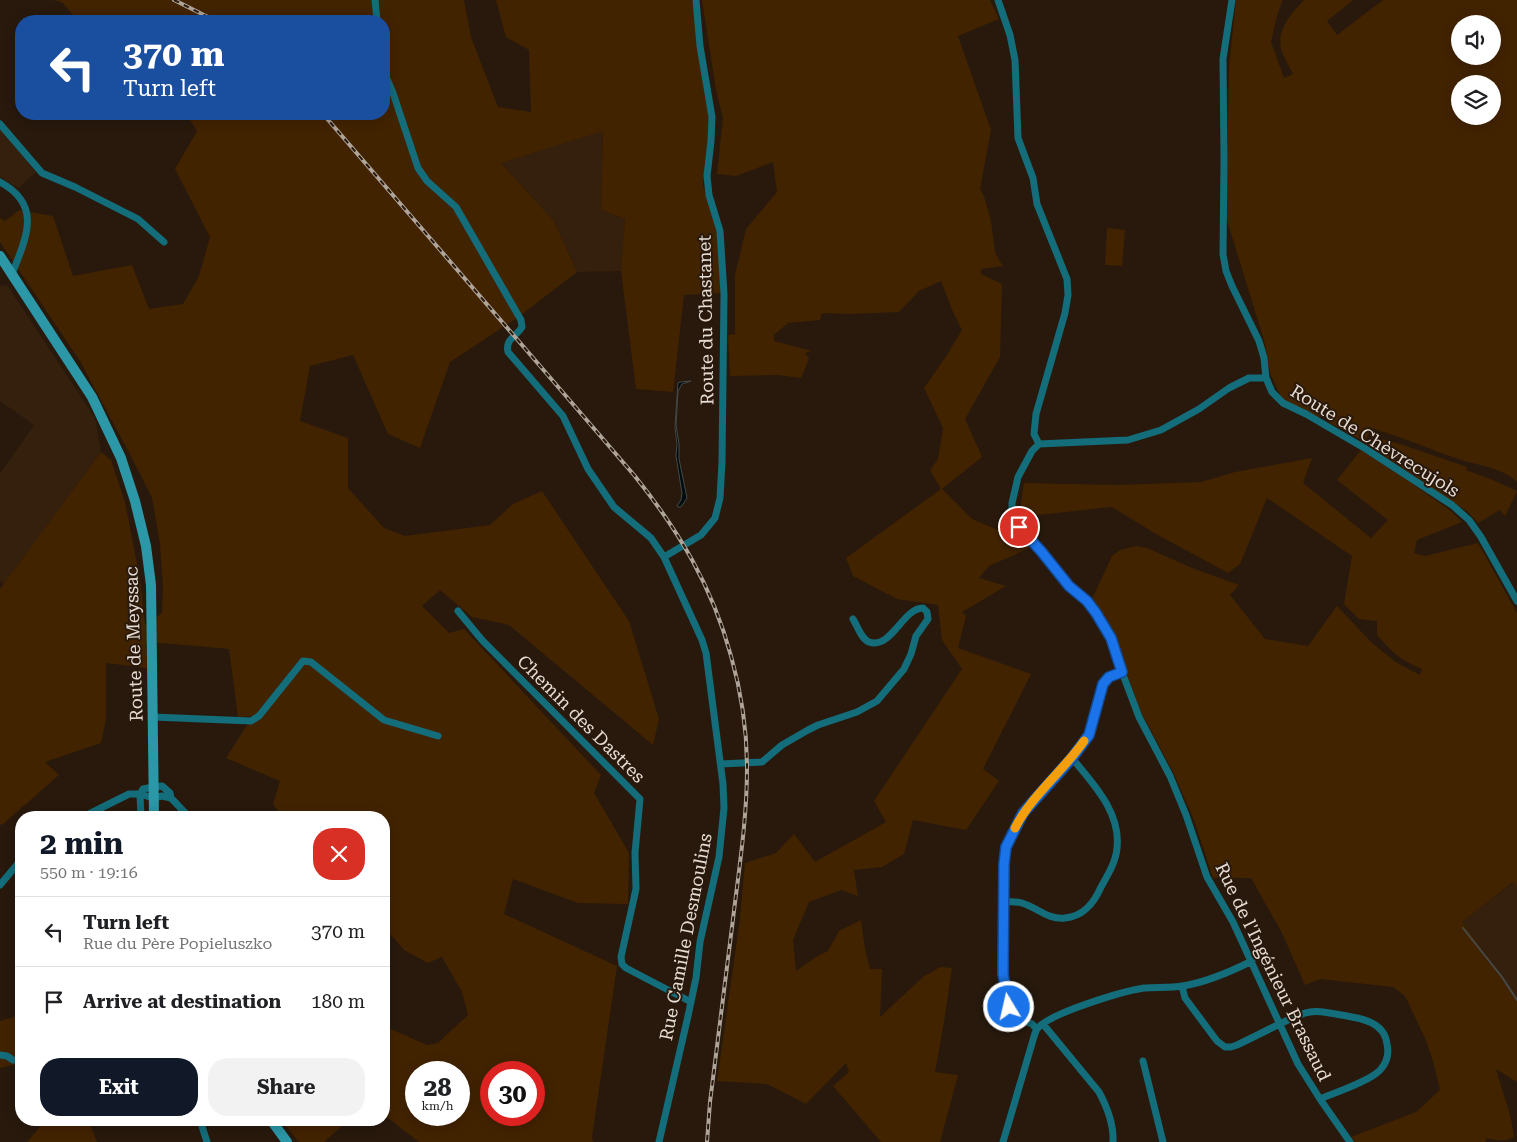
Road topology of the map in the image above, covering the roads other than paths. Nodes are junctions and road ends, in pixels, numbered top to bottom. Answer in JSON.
{"nodes":[{"id":1,"x":375,"y":0,"type":"edge"},
{"id":2,"x":696,"y":0,"type":"edge"},
{"id":3,"x":998,"y":0,"type":"edge"},
{"id":4,"x":1232,"y":0,"type":"edge"},
{"id":5,"x":376,"y":15,"type":"edge"},
{"id":6,"x":390,"y":86,"type":"edge"},
{"id":7,"x":0,"y":124,"type":"edge"},
{"id":8,"x":0,"y":182,"type":"edge"},
{"id":9,"x":164,"y":242,"type":"dead end"},
{"id":10,"x":0,"y":256,"type":"edge"},
{"id":11,"x":12,"y":274,"type":"junction"},
{"id":12,"x":1266,"y":378,"type":"junction"},
{"id":13,"x":1039,"y":444,"type":"junction"},
{"id":14,"x":664,"y":557,"type":"junction"},
{"id":15,"x":1517,"y":601,"type":"edge"},
{"id":16,"x":458,"y":611,"type":"dead end"},
{"id":17,"x":853,"y":619,"type":"dead end"},
{"id":18,"x":1122,"y":672,"type":"junction"},
{"id":19,"x":153,"y":717,"type":"junction"},
{"id":20,"x":438,"y":736,"type":"dead end"},
{"id":21,"x":1072,"y":758,"type":"junction"},
{"id":22,"x":721,"y":764,"type":"junction"},
{"id":23,"x":153,"y":787,"type":"junction"},
{"id":24,"x":140,"y":794,"type":"junction"},
{"id":25,"x":153,"y":798,"type":"junction"},
{"id":26,"x":171,"y":798,"type":"junction"},
{"id":27,"x":95,"y":811,"type":"edge"},
{"id":28,"x":141,"y":811,"type":"edge"},
{"id":29,"x":154,"y":811,"type":"edge"},
{"id":30,"x":183,"y":811,"type":"edge"},
{"id":31,"x":15,"y":867,"type":"edge"},
{"id":32,"x":0,"y":885,"type":"edge"},
{"id":33,"x":1003,"y":902,"type":"junction"},
{"id":34,"x":1252,"y":961,"type":"junction"},
{"id":35,"x":1182,"y":986,"type":"junction"},
{"id":36,"x":691,"y":1002,"type":"junction"},
{"id":37,"x":1280,"y":1024,"type":"junction"},
{"id":38,"x":1040,"y":1026,"type":"junction"},
{"id":39,"x":0,"y":1055,"type":"edge"},
{"id":40,"x":12,"y":1060,"type":"dead end"},
{"id":41,"x":1142,"y":1061,"type":"dead end"},
{"id":42,"x":1320,"y":1099,"type":"junction"},
{"id":43,"x":202,"y":1126,"type":"edge"},
{"id":44,"x":275,"y":1126,"type":"edge"},
{"id":45,"x":207,"y":1142,"type":"edge"},
{"id":46,"x":287,"y":1142,"type":"edge"},
{"id":47,"x":659,"y":1142,"type":"edge"},
{"id":48,"x":1003,"y":1142,"type":"edge"},
{"id":49,"x":1113,"y":1142,"type":"edge"},
{"id":50,"x":1163,"y":1142,"type":"edge"},
{"id":51,"x":1350,"y":1142,"type":"edge"}],
"edges":[{"from":1,"to":5,"type":"street"},
{"from":2,"to":14,"type":"street","name":"Route du Chastanet"},
{"from":3,"to":13,"type":"street"},
{"from":4,"to":12,"type":"street","name":"Route de Chèvrecujols"},
{"from":6,"to":14,"type":"street","name":"Rue Camille Desmoulins"},
{"from":7,"to":9,"type":"street"},
{"from":8,"to":11,"type":"street"},
{"from":10,"to":11,"type":"main road","name":"Route de Meyssac"},
{"from":11,"to":19,"type":"main road","name":"Route de Meyssac"},
{"from":12,"to":13,"type":"street"},
{"from":12,"to":15,"type":"street","name":"Route de Chèvrecujols"},
{"from":13,"to":18,"type":"street","name":"Rue de l'Ingénieur Brassaud"},
{"from":14,"to":22,"type":"street","name":"Rue Camille Desmoulins"},
{"from":16,"to":36,"type":"street","name":"Chemin des Dastres"},
{"from":17,"to":22,"type":"street"},
{"from":18,"to":21,"type":"street"},
{"from":18,"to":34,"type":"street","name":"Rue de l'Ingénieur Brassaud"},
{"from":19,"to":20,"type":"street"},
{"from":19,"to":23,"type":"main road","name":"Route de Meyssac"},
{"from":21,"to":33,"type":"street"},
{"from":21,"to":33,"type":"street"},
{"from":22,"to":36,"type":"street","name":"Rue Camille Desmoulins"},
{"from":23,"to":24,"type":"street"},
{"from":23,"to":25,"type":"main road","name":"Route de Meyssac"},
{"from":23,"to":26,"type":"street"},
{"from":24,"to":25,"type":"street"},
{"from":24,"to":27,"type":"street"},
{"from":24,"to":28,"type":"street"},
{"from":25,"to":26,"type":"street"},
{"from":25,"to":29,"type":"main road","name":"Route de Meyssac"},
{"from":26,"to":30,"type":"street"},
{"from":31,"to":32,"type":"street"},
{"from":33,"to":38,"type":"street"},
{"from":34,"to":35,"type":"street"},
{"from":34,"to":37,"type":"street","name":"Rue de l'Ingénieur Brassaud"},
{"from":35,"to":37,"type":"street"},
{"from":35,"to":38,"type":"street"},
{"from":36,"to":47,"type":"street","name":"Rue Camille Desmoulins"},
{"from":37,"to":42,"type":"street","name":"Rue de l'Ingénieur Brassaud"},
{"from":37,"to":42,"type":"street"},
{"from":38,"to":48,"type":"street"},
{"from":38,"to":49,"type":"street"},
{"from":39,"to":40,"type":"street"},
{"from":41,"to":50,"type":"street"},
{"from":42,"to":51,"type":"street","name":"Rue de l'Ingénieur Brassaud"},
{"from":43,"to":45,"type":"street"},
{"from":44,"to":46,"type":"main road"}]}
